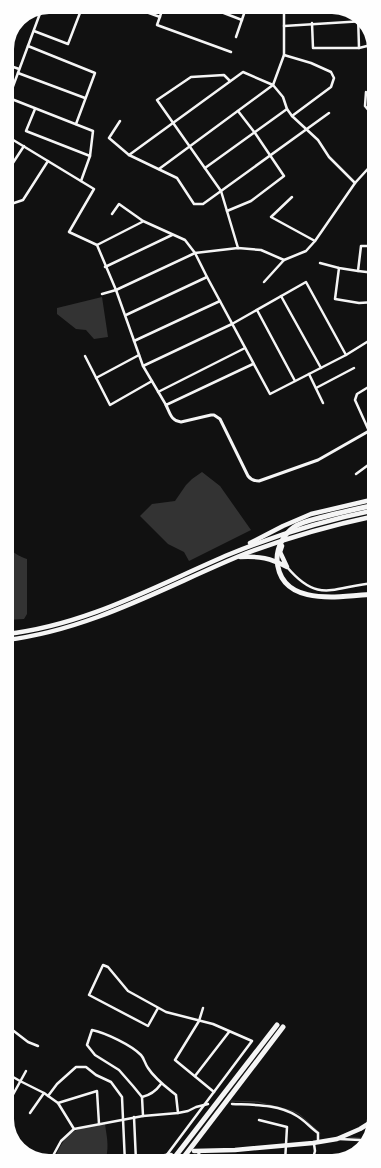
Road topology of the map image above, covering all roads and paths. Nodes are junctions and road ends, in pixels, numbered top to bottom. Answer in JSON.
{"nodes":[{"id":1,"x":80,"y":14,"type":"edge"},
{"id":2,"x":152,"y":14,"type":"edge"},
{"id":3,"x":161,"y":14,"type":"edge"},
{"id":4,"x":226,"y":14,"type":"edge"},
{"id":5,"x":244,"y":14,"type":"edge"},
{"id":6,"x":284,"y":14,"type":"edge"},
{"id":7,"x":40,"y":15,"type":"edge"},
{"id":8,"x":160,"y":17,"type":"junction"},
{"id":9,"x":242,"y":20,"type":"junction"},
{"id":10,"x":353,"y":21,"type":"edge"},
{"id":11,"x":312,"y":23,"type":"junction"},
{"id":12,"x":358,"y":25,"type":"edge"},
{"id":13,"x":284,"y":26,"type":"junction"},
{"id":14,"x":34,"y":31,"type":"junction"},
{"id":15,"x":236,"y":37,"type":"dead end"},
{"id":16,"x":28,"y":46,"type":"junction"},
{"id":17,"x":367,"y":46,"type":"edge"},
{"id":18,"x":359,"y":48,"type":"junction"},
{"id":19,"x":230,"y":52,"type":"dead end"},
{"id":20,"x":284,"y":55,"type":"junction"},
{"id":21,"x":14,"y":67,"type":"edge"},
{"id":22,"x":19,"y":69,"type":"junction"},
{"id":23,"x":18,"y":73,"type":"junction"},
{"id":24,"x":230,"y":81,"type":"junction"},
{"id":25,"x":14,"y":84,"type":"edge"},
{"id":26,"x":272,"y":85,"type":"junction"},
{"id":27,"x":366,"y":92,"type":"dead end"},
{"id":28,"x":85,"y":98,"type":"junction"},
{"id":29,"x":14,"y":100,"type":"edge"},
{"id":30,"x":35,"y":108,"type":"junction"},
{"id":31,"x":367,"y":108,"type":"edge"},
{"id":32,"x":287,"y":109,"type":"junction"},
{"id":33,"x":238,"y":111,"type":"junction"},
{"id":34,"x":329,"y":113,"type":"dead end"},
{"id":35,"x":292,"y":116,"type":"junction"},
{"id":36,"x":120,"y":121,"type":"dead end"},
{"id":37,"x":172,"y":122,"type":"junction"},
{"id":38,"x":76,"y":124,"type":"junction"},
{"id":39,"x":306,"y":130,"type":"junction"},
{"id":40,"x":255,"y":133,"type":"junction"},
{"id":41,"x":14,"y":140,"type":"edge"},
{"id":42,"x":24,"y":146,"type":"junction"},
{"id":43,"x":189,"y":146,"type":"junction"},
{"id":44,"x":129,"y":155,"type":"junction"},
{"id":45,"x":90,"y":156,"type":"junction"},
{"id":46,"x":269,"y":156,"type":"junction"},
{"id":47,"x":14,"y":161,"type":"edge"},
{"id":48,"x":48,"y":161,"type":"junction"},
{"id":49,"x":205,"y":168,"type":"junction"},
{"id":50,"x":159,"y":169,"type":"junction"},
{"id":51,"x":367,"y":169,"type":"edge"},
{"id":52,"x":81,"y":181,"type":"junction"},
{"id":53,"x":355,"y":182,"type":"junction"},
{"id":54,"x":221,"y":191,"type":"junction"},
{"id":55,"x":292,"y":198,"type":"dead end"},
{"id":56,"x":14,"y":203,"type":"edge"},
{"id":57,"x":227,"y":212,"type":"junction"},
{"id":58,"x":112,"y":214,"type":"dead end"},
{"id":59,"x":143,"y":221,"type":"junction"},
{"id":60,"x":172,"y":235,"type":"junction"},
{"id":61,"x":315,"y":241,"type":"junction"},
{"id":62,"x":96,"y":245,"type":"junction"},
{"id":63,"x":367,"y":246,"type":"edge"},
{"id":64,"x":238,"y":248,"type":"junction"},
{"id":65,"x":195,"y":253,"type":"junction"},
{"id":66,"x":284,"y":260,"type":"junction"},
{"id":67,"x":320,"y":263,"type":"dead end"},
{"id":68,"x":105,"y":267,"type":"junction"},
{"id":69,"x":339,"y":268,"type":"junction"},
{"id":70,"x":358,"y":271,"type":"junction"},
{"id":71,"x":367,"y":272,"type":"edge"},
{"id":72,"x":207,"y":276,"type":"junction"},
{"id":73,"x":264,"y":282,"type":"dead end"},
{"id":74,"x":116,"y":290,"type":"junction"},
{"id":75,"x":102,"y":294,"type":"dead end"},
{"id":76,"x":281,"y":296,"type":"junction"},
{"id":77,"x":220,"y":301,"type":"junction"},
{"id":78,"x":367,"y":302,"type":"edge"},
{"id":79,"x":257,"y":309,"type":"junction"},
{"id":80,"x":126,"y":315,"type":"junction"},
{"id":81,"x":232,"y":324,"type":"junction"},
{"id":82,"x":134,"y":341,"type":"junction"},
{"id":83,"x":367,"y":342,"type":"edge"},
{"id":84,"x":245,"y":348,"type":"junction"},
{"id":85,"x":139,"y":354,"type":"junction"},
{"id":86,"x":346,"y":355,"type":"junction"},
{"id":87,"x":84,"y":356,"type":"dead end"},
{"id":88,"x":253,"y":364,"type":"junction"},
{"id":89,"x":143,"y":366,"type":"junction"},
{"id":90,"x":321,"y":368,"type":"junction"},
{"id":91,"x":354,"y":368,"type":"dead end"},
{"id":92,"x":309,"y":374,"type":"junction"},
{"id":93,"x":96,"y":378,"type":"junction"},
{"id":94,"x":152,"y":381,"type":"junction"},
{"id":95,"x":296,"y":381,"type":"junction"},
{"id":96,"x":316,"y":388,"type":"junction"},
{"id":97,"x":367,"y":388,"type":"edge"},
{"id":98,"x":158,"y":392,"type":"junction"},
{"id":99,"x":323,"y":403,"type":"dead end"},
{"id":100,"x":166,"y":405,"type":"junction"},
{"id":101,"x":367,"y":427,"type":"edge"},
{"id":102,"x":367,"y":432,"type":"edge"},
{"id":103,"x":367,"y":466,"type":"edge"},
{"id":104,"x":356,"y":474,"type":"dead end"},
{"id":105,"x":367,"y":501,"type":"edge"},
{"id":106,"x":367,"y":507,"type":"edge"},
{"id":107,"x":367,"y":512,"type":"edge"},
{"id":108,"x":367,"y":518,"type":"edge"},
{"id":109,"x":292,"y":538,"type":"junction"},
{"id":110,"x":229,"y":554,"type":"junction"},
{"id":111,"x":236,"y":557,"type":"junction"},
{"id":112,"x":287,"y":567,"type":"junction"},
{"id":113,"x":367,"y":584,"type":"edge"},
{"id":114,"x":367,"y":594,"type":"edge"},
{"id":115,"x":14,"y":633,"type":"edge"},
{"id":116,"x":14,"y":639,"type":"edge"},
{"id":117,"x":158,"y":1008,"type":"junction"},
{"id":118,"x":203,"y":1008,"type":"dead end"},
{"id":119,"x":199,"y":1021,"type":"junction"},
{"id":120,"x":277,"y":1025,"type":"dead end"},
{"id":121,"x":283,"y":1027,"type":"dead end"},
{"id":122,"x":229,"y":1031,"type":"junction"},
{"id":123,"x":14,"y":1032,"type":"edge"},
{"id":124,"x":38,"y":1046,"type":"dead end"},
{"id":125,"x":26,"y":1070,"type":"dead end"},
{"id":126,"x":194,"y":1076,"type":"junction"},
{"id":127,"x":14,"y":1078,"type":"edge"},
{"id":128,"x":20,"y":1081,"type":"junction"},
{"id":129,"x":161,"y":1084,"type":"junction"},
{"id":130,"x":14,"y":1092,"type":"edge"},
{"id":131,"x":214,"y":1092,"type":"junction"},
{"id":132,"x":44,"y":1093,"type":"junction"},
{"id":133,"x":48,"y":1096,"type":"junction"},
{"id":134,"x":142,"y":1097,"type":"junction"},
{"id":135,"x":58,"y":1103,"type":"junction"},
{"id":136,"x":207,"y":1104,"type":"junction"},
{"id":137,"x":232,"y":1104,"type":"dead end"},
{"id":138,"x":30,"y":1113,"type":"dead end"},
{"id":139,"x":178,"y":1113,"type":"junction"},
{"id":140,"x":143,"y":1116,"type":"junction"},
{"id":141,"x":134,"y":1117,"type":"junction"},
{"id":142,"x":123,"y":1119,"type":"junction"},
{"id":143,"x":259,"y":1120,"type":"dead end"},
{"id":144,"x":99,"y":1124,"type":"junction"},
{"id":145,"x":367,"y":1125,"type":"edge"},
{"id":146,"x":74,"y":1128,"type":"junction"},
{"id":147,"x":338,"y":1139,"type":"junction"},
{"id":148,"x":360,"y":1140,"type":"edge"},
{"id":149,"x":316,"y":1142,"type":"junction"},
{"id":150,"x":287,"y":1146,"type":"junction"},
{"id":151,"x":200,"y":1150,"type":"junction"},
{"id":152,"x":194,"y":1151,"type":"dead end"},
{"id":153,"x":54,"y":1154,"type":"edge"},
{"id":154,"x":125,"y":1154,"type":"edge"},
{"id":155,"x":136,"y":1154,"type":"edge"},
{"id":156,"x":167,"y":1154,"type":"edge"},
{"id":157,"x":177,"y":1154,"type":"edge"},
{"id":158,"x":186,"y":1154,"type":"edge"},
{"id":159,"x":198,"y":1154,"type":"edge"},
{"id":160,"x":286,"y":1154,"type":"edge"},
{"id":161,"x":314,"y":1154,"type":"edge"}],
"edges":[{"from":1,"to":14,"type":"street"},
{"from":2,"to":8,"type":"street"},
{"from":3,"to":8,"type":"street"},
{"from":4,"to":9,"type":"street"},
{"from":5,"to":9,"type":"street"},
{"from":6,"to":13,"type":"street"},
{"from":7,"to":14,"type":"street"},
{"from":8,"to":19,"type":"street"},
{"from":9,"to":15,"type":"street"},
{"from":10,"to":11,"type":"street"},
{"from":11,"to":13,"type":"street"},
{"from":11,"to":18,"type":"street"},
{"from":12,"to":18,"type":"street"},
{"from":13,"to":20,"type":"street"},
{"from":14,"to":16,"type":"street"},
{"from":16,"to":22,"type":"street"},
{"from":16,"to":28,"type":"street"},
{"from":17,"to":18,"type":"street"},
{"from":20,"to":26,"type":"street"},
{"from":20,"to":35,"type":"street"},
{"from":21,"to":22,"type":"street"},
{"from":22,"to":23,"type":"street"},
{"from":23,"to":25,"type":"street"},
{"from":23,"to":28,"type":"street"},
{"from":24,"to":26,"type":"street"},
{"from":24,"to":37,"type":"street"},
{"from":24,"to":37,"type":"street"},
{"from":26,"to":32,"type":"street"},
{"from":26,"to":33,"type":"street"},
{"from":27,"to":31,"type":"street"},
{"from":28,"to":38,"type":"street"},
{"from":29,"to":30,"type":"street"},
{"from":30,"to":38,"type":"street"},
{"from":30,"to":45,"type":"street"},
{"from":32,"to":35,"type":"street"},
{"from":32,"to":40,"type":"street"},
{"from":33,"to":40,"type":"street"},
{"from":33,"to":43,"type":"street"},
{"from":34,"to":39,"type":"street"},
{"from":35,"to":39,"type":"street"},
{"from":36,"to":44,"type":"street"},
{"from":37,"to":43,"type":"street"},
{"from":37,"to":44,"type":"street"},
{"from":38,"to":45,"type":"street"},
{"from":39,"to":46,"type":"street"},
{"from":39,"to":53,"type":"street"},
{"from":40,"to":46,"type":"street"},
{"from":40,"to":49,"type":"street"},
{"from":41,"to":42,"type":"street"},
{"from":42,"to":47,"type":"street"},
{"from":42,"to":48,"type":"street"},
{"from":43,"to":49,"type":"street"},
{"from":43,"to":50,"type":"street"},
{"from":44,"to":50,"type":"street"},
{"from":45,"to":52,"type":"street"},
{"from":46,"to":54,"type":"street"},
{"from":46,"to":57,"type":"street"},
{"from":48,"to":52,"type":"street"},
{"from":48,"to":56,"type":"street"},
{"from":49,"to":54,"type":"street"},
{"from":50,"to":54,"type":"street"},
{"from":51,"to":53,"type":"street"},
{"from":52,"to":62,"type":"street"},
{"from":53,"to":61,"type":"street"},
{"from":54,"to":57,"type":"street"},
{"from":55,"to":61,"type":"street"},
{"from":57,"to":64,"type":"street"},
{"from":58,"to":59,"type":"street"},
{"from":59,"to":60,"type":"street"},
{"from":59,"to":62,"type":"street"},
{"from":60,"to":65,"type":"street"},
{"from":60,"to":68,"type":"street"},
{"from":61,"to":66,"type":"street"},
{"from":62,"to":68,"type":"street"},
{"from":63,"to":70,"type":"street"},
{"from":64,"to":65,"type":"street"},
{"from":64,"to":66,"type":"street"},
{"from":65,"to":72,"type":"street"},
{"from":65,"to":74,"type":"street"},
{"from":66,"to":73,"type":"street"},
{"from":67,"to":69,"type":"street"},
{"from":68,"to":74,"type":"street"},
{"from":69,"to":70,"type":"street"},
{"from":69,"to":78,"type":"street"},
{"from":70,"to":71,"type":"street"},
{"from":72,"to":77,"type":"street"},
{"from":72,"to":80,"type":"street"},
{"from":74,"to":75,"type":"street"},
{"from":74,"to":80,"type":"street"},
{"from":76,"to":79,"type":"street"},
{"from":76,"to":86,"type":"street"},
{"from":76,"to":90,"type":"street"},
{"from":77,"to":81,"type":"street"},
{"from":77,"to":82,"type":"street"},
{"from":79,"to":81,"type":"street"},
{"from":79,"to":95,"type":"street"},
{"from":80,"to":82,"type":"street"},
{"from":81,"to":84,"type":"street"},
{"from":81,"to":89,"type":"street"},
{"from":82,"to":85,"type":"street"},
{"from":83,"to":86,"type":"street"},
{"from":84,"to":88,"type":"street"},
{"from":84,"to":98,"type":"street"},
{"from":85,"to":89,"type":"street"},
{"from":85,"to":93,"type":"street"},
{"from":86,"to":90,"type":"street"},
{"from":87,"to":93,"type":"street"},
{"from":88,"to":95,"type":"street"},
{"from":88,"to":100,"type":"street"},
{"from":89,"to":94,"type":"street"},
{"from":90,"to":92,"type":"street"},
{"from":91,"to":96,"type":"street"},
{"from":92,"to":95,"type":"street"},
{"from":92,"to":96,"type":"street"},
{"from":93,"to":94,"type":"street"},
{"from":94,"to":98,"type":"street"},
{"from":96,"to":99,"type":"street"},
{"from":97,"to":101,"type":"street"},
{"from":98,"to":100,"type":"street"},
{"from":100,"to":102,"type":"street"},
{"from":103,"to":104,"type":"street"},
{"from":105,"to":110,"type":"main road"},
{"from":106,"to":114,"type":"highway"},
{"from":107,"to":110,"type":"main road"},
{"from":108,"to":109,"type":"main road"},
{"from":109,"to":111,"type":"main road"},
{"from":109,"to":112,"type":"main road"},
{"from":110,"to":115,"type":"main road"},
{"from":111,"to":112,"type":"main road"},
{"from":111,"to":116,"type":"main road"},
{"from":112,"to":113,"type":"street"},
{"from":117,"to":117,"type":"street"},
{"from":117,"to":119,"type":"street"},
{"from":118,"to":119,"type":"street"},
{"from":119,"to":122,"type":"street"},
{"from":119,"to":126,"type":"street"},
{"from":120,"to":157,"type":"highway"},
{"from":121,"to":158,"type":"highway"},
{"from":122,"to":126,"type":"street"},
{"from":122,"to":131,"type":"street"},
{"from":123,"to":124,"type":"street"},
{"from":125,"to":128,"type":"street"},
{"from":126,"to":131,"type":"street"},
{"from":127,"to":128,"type":"street"},
{"from":128,"to":130,"type":"street"},
{"from":128,"to":132,"type":"street"},
{"from":129,"to":134,"type":"street"},
{"from":129,"to":134,"type":"street"},
{"from":129,"to":139,"type":"street"},
{"from":131,"to":136,"type":"street"},
{"from":132,"to":133,"type":"street"},
{"from":132,"to":138,"type":"street"},
{"from":133,"to":135,"type":"street"},
{"from":133,"to":142,"type":"street"},
{"from":134,"to":140,"type":"street"},
{"from":135,"to":144,"type":"street"},
{"from":135,"to":146,"type":"street"},
{"from":136,"to":139,"type":"street"},
{"from":136,"to":156,"type":"street"},
{"from":137,"to":149,"type":"street"},
{"from":139,"to":140,"type":"street"},
{"from":140,"to":141,"type":"street"},
{"from":141,"to":142,"type":"street"},
{"from":141,"to":155,"type":"street"},
{"from":142,"to":144,"type":"street"},
{"from":142,"to":154,"type":"street"},
{"from":143,"to":150,"type":"street"},
{"from":144,"to":146,"type":"street"},
{"from":145,"to":147,"type":"main road"},
{"from":146,"to":153,"type":"street"},
{"from":147,"to":148,"type":"street"},
{"from":147,"to":149,"type":"main road"},
{"from":149,"to":150,"type":"main road"},
{"from":149,"to":161,"type":"street"},
{"from":150,"to":151,"type":"main road"},
{"from":150,"to":160,"type":"street"},
{"from":151,"to":152,"type":"main road"},
{"from":151,"to":159,"type":"street"}]}
